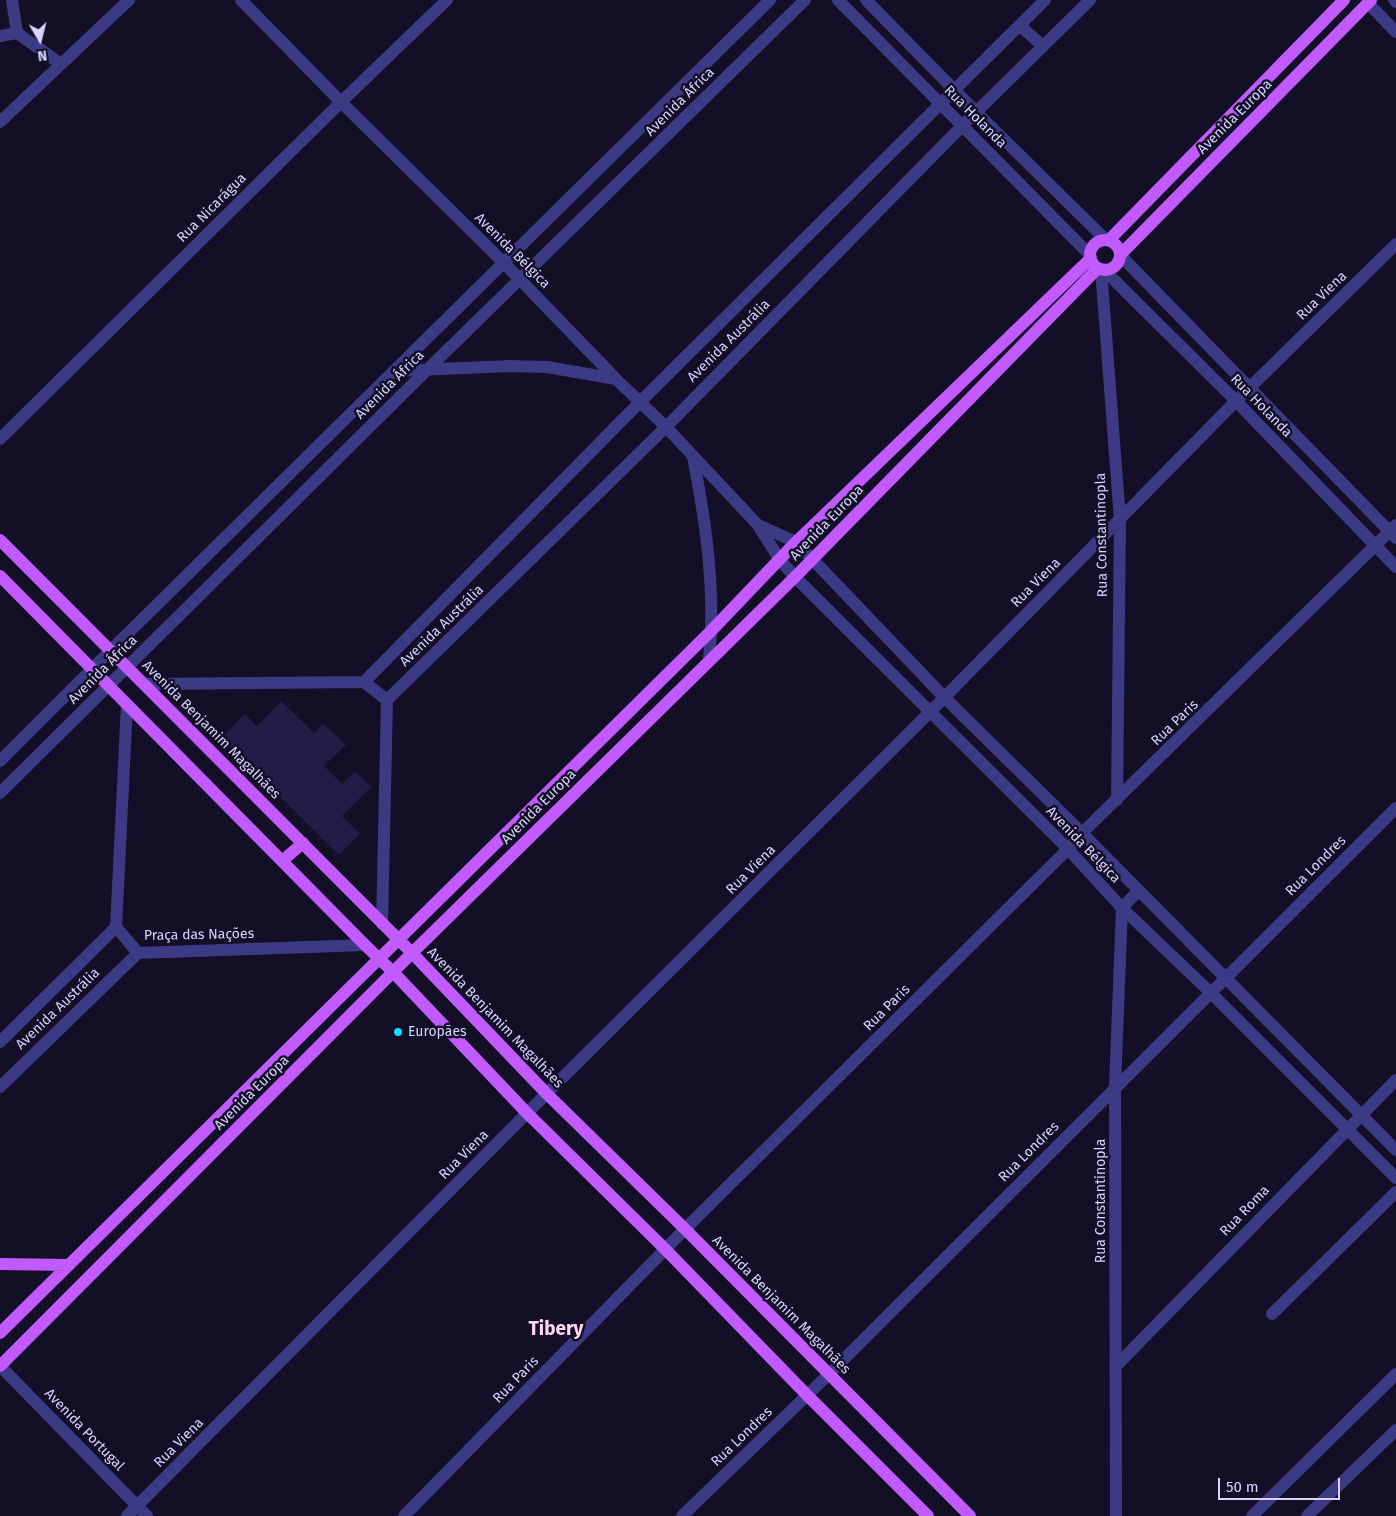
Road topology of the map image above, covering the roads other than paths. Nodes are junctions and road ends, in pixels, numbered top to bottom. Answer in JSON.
{"nodes":[{"id":1,"x":12,"y":0,"type":"edge"},
{"id":2,"x":129,"y":0,"type":"edge"},
{"id":3,"x":241,"y":0,"type":"edge"},
{"id":4,"x":447,"y":0,"type":"edge"},
{"id":5,"x":770,"y":0,"type":"edge"},
{"id":6,"x":804,"y":0,"type":"edge"},
{"id":7,"x":838,"y":0,"type":"edge"},
{"id":8,"x":866,"y":0,"type":"edge"},
{"id":9,"x":1046,"y":0,"type":"edge"},
{"id":10,"x":1090,"y":0,"type":"edge"},
{"id":11,"x":1344,"y":0,"type":"edge"},
{"id":12,"x":1368,"y":1,"type":"edge"},
{"id":13,"x":1020,"y":26,"type":"junction"},
{"id":14,"x":1396,"y":32,"type":"edge"},
{"id":15,"x":17,"y":33,"type":"junction"},
{"id":16,"x":0,"y":36,"type":"edge"},
{"id":17,"x":1043,"y":46,"type":"junction"},
{"id":18,"x":60,"y":64,"type":"junction"},
{"id":19,"x":954,"y":91,"type":"junction"},
{"id":20,"x":341,"y":102,"type":"junction"},
{"id":21,"x":941,"y":104,"type":"junction"},
{"id":22,"x":976,"y":112,"type":"junction"},
{"id":23,"x":0,"y":122,"type":"edge"},
{"id":24,"x":962,"y":125,"type":"junction"},
{"id":25,"x":1107,"y":240,"type":"junction"},
{"id":26,"x":1396,"y":244,"type":"edge"},
{"id":27,"x":1120,"y":255,"type":"junction"},
{"id":28,"x":504,"y":262,"type":"junction"},
{"id":29,"x":1096,"y":264,"type":"junction"},
{"id":30,"x":520,"y":280,"type":"junction"},
{"id":31,"x":428,"y":369,"type":"junction"},
{"id":32,"x":394,"y":371,"type":"junction"},
{"id":33,"x":616,"y":379,"type":"junction"},
{"id":34,"x":1250,"y":388,"type":"junction"},
{"id":35,"x":1236,"y":401,"type":"junction"},
{"id":36,"x":640,"y":402,"type":"junction"},
{"id":37,"x":666,"y":427,"type":"junction"},
{"id":38,"x":0,"y":439,"type":"edge"},
{"id":39,"x":693,"y":457,"type":"junction"},
{"id":40,"x":302,"y":462,"type":"junction"},
{"id":41,"x":318,"y":478,"type":"junction"},
{"id":42,"x":1120,"y":520,"type":"junction"},
{"id":43,"x":758,"y":525,"type":"junction"},
{"id":44,"x":1394,"y":532,"type":"edge"},
{"id":45,"x":0,"y":540,"type":"edge"},
{"id":46,"x":796,"y":542,"type":"junction"},
{"id":47,"x":1376,"y":547,"type":"junction"},
{"id":48,"x":812,"y":559,"type":"junction"},
{"id":49,"x":780,"y":560,"type":"junction"},
{"id":50,"x":1396,"y":567,"type":"edge"},
{"id":51,"x":0,"y":576,"type":"edge"},
{"id":52,"x":795,"y":577,"type":"junction"},
{"id":53,"x":712,"y":630,"type":"junction"},
{"id":54,"x":111,"y":650,"type":"junction"},
{"id":55,"x":709,"y":660,"type":"junction"},
{"id":56,"x":126,"y":667,"type":"junction"},
{"id":57,"x":92,"y":670,"type":"junction"},
{"id":58,"x":364,"y":682,"type":"junction"},
{"id":59,"x":145,"y":684,"type":"junction"},
{"id":60,"x":110,"y":686,"type":"junction"},
{"id":61,"x":944,"y":697,"type":"junction"},
{"id":62,"x":387,"y":700,"type":"junction"},
{"id":63,"x":127,"y":705,"type":"junction"},
{"id":64,"x":930,"y":712,"type":"junction"},
{"id":65,"x":0,"y":762,"type":"edge"},
{"id":66,"x":0,"y":793,"type":"edge"},
{"id":67,"x":1117,"y":800,"type":"junction"},
{"id":68,"x":1396,"y":808,"type":"edge"},
{"id":69,"x":1082,"y":833,"type":"junction"},
{"id":70,"x":303,"y":843,"type":"junction"},
{"id":71,"x":1068,"y":849,"type":"junction"},
{"id":72,"x":282,"y":861,"type":"junction"},
{"id":73,"x":1138,"y":891,"type":"junction"},
{"id":74,"x":1122,"y":908,"type":"junction"},
{"id":75,"x":382,"y":924,"type":"junction"},
{"id":76,"x":116,"y":927,"type":"junction"},
{"id":77,"x":398,"y":939,"type":"junction"},
{"id":78,"x":365,"y":945,"type":"junction"},
{"id":79,"x":138,"y":953,"type":"junction"},
{"id":80,"x":412,"y":953,"type":"junction"},
{"id":81,"x":379,"y":958,"type":"junction"},
{"id":82,"x":394,"y":972,"type":"junction"},
{"id":83,"x":1224,"y":978,"type":"junction"},
{"id":84,"x":1211,"y":993,"type":"junction"},
{"id":85,"x":0,"y":1042,"type":"edge"},
{"id":86,"x":1396,"y":1080,"type":"edge"},
{"id":87,"x":0,"y":1087,"type":"edge"},
{"id":88,"x":1115,"y":1088,"type":"junction"},
{"id":89,"x":547,"y":1094,"type":"junction"},
{"id":90,"x":527,"y":1113,"type":"junction"},
{"id":91,"x":1361,"y":1115,"type":"junction"},
{"id":92,"x":1346,"y":1129,"type":"junction"},
{"id":93,"x":1396,"y":1150,"type":"edge"},
{"id":94,"x":1396,"y":1178,"type":"edge"},
{"id":95,"x":1396,"y":1192,"type":"edge"},
{"id":96,"x":685,"y":1230,"type":"junction"},
{"id":97,"x":665,"y":1249,"type":"junction"},
{"id":98,"x":0,"y":1264,"type":"edge"},
{"id":99,"x":69,"y":1265,"type":"junction"},
{"id":100,"x":1272,"y":1314,"type":"dead end"},
{"id":101,"x":0,"y":1333,"type":"edge"},
{"id":102,"x":1117,"y":1364,"type":"junction"},
{"id":103,"x":0,"y":1366,"type":"edge"},
{"id":104,"x":1396,"y":1374,"type":"edge"},
{"id":105,"x":828,"y":1375,"type":"junction"},
{"id":106,"x":807,"y":1396,"type":"junction"},
{"id":107,"x":1396,"y":1430,"type":"edge"},
{"id":108,"x":138,"y":1506,"type":"junction"},
{"id":109,"x":127,"y":1516,"type":"edge"},
{"id":110,"x":147,"y":1516,"type":"edge"},
{"id":111,"x":404,"y":1516,"type":"edge"},
{"id":112,"x":682,"y":1516,"type":"edge"},
{"id":113,"x":928,"y":1516,"type":"edge"},
{"id":114,"x":970,"y":1516,"type":"edge"},
{"id":115,"x":1116,"y":1516,"type":"edge"},
{"id":116,"x":1252,"y":1516,"type":"edge"},
{"id":117,"x":1307,"y":1516,"type":"edge"}],
"edges":[{"from":1,"to":15,"type":"street"},
{"from":2,"to":18,"type":"street"},
{"from":3,"to":20,"type":"street","name":"Avenida Bélgica"},
{"from":4,"to":20,"type":"street","name":"Rua Nicarágua"},
{"from":5,"to":28,"type":"street","name":"Avenida África"},
{"from":6,"to":30,"type":"street","name":"Avenida África"},
{"from":7,"to":21,"type":"street","name":"Rua Holanda"},
{"from":8,"to":19,"type":"street","name":"Rua Holanda"},
{"from":9,"to":13,"type":"street","name":"Avenida Austrália"},
{"from":10,"to":17,"type":"street","name":"Avenida Austrália"},
{"from":11,"to":25,"type":"main road","name":"Avenida Europa"},
{"from":12,"to":14,"type":"street"},
{"from":12,"to":27,"type":"main road","name":"Avenida Europa"},
{"from":13,"to":17,"type":"street"},
{"from":13,"to":19,"type":"street","name":"Avenida Austrália"},
{"from":15,"to":16,"type":"street"},
{"from":15,"to":18,"type":"street"},
{"from":17,"to":22,"type":"street","name":"Avenida Austrália"},
{"from":18,"to":23,"type":"street"},
{"from":19,"to":21,"type":"street","name":"Avenida Austrália"},
{"from":19,"to":22,"type":"street","name":"Rua Holanda"},
{"from":20,"to":28,"type":"street","name":"Avenida Bélgica"},
{"from":20,"to":38,"type":"street","name":"Rua Nicarágua"},
{"from":21,"to":24,"type":"street","name":"Rua Holanda"},
{"from":21,"to":36,"type":"street","name":"Avenida Austrália"},
{"from":22,"to":24,"type":"street","name":"Avenida Austrália"},
{"from":22,"to":25,"type":"street","name":"Rua Holanda"},
{"from":24,"to":29,"type":"street","name":"Rua Holanda"},
{"from":24,"to":37,"type":"street","name":"Avenida Austrália"},
{"from":25,"to":27,"type":"main road"},
{"from":25,"to":29,"type":"main road"},
{"from":26,"to":34,"type":"street","name":"Rua Viena"},
{"from":27,"to":29,"type":"main road"},
{"from":27,"to":34,"type":"street","name":"Rua Holanda"},
{"from":28,"to":30,"type":"street","name":"Avenida Bélgica"},
{"from":28,"to":32,"type":"street","name":"Avenida África"},
{"from":29,"to":35,"type":"street","name":"Rua Holanda"},
{"from":29,"to":42,"type":"street","name":"Rua Constantinopla"},
{"from":29,"to":46,"type":"main road","name":"Avenida Europa"},
{"from":29,"to":48,"type":"main road","name":"Avenida Europa"},
{"from":30,"to":31,"type":"street","name":"Avenida África"},
{"from":30,"to":33,"type":"street","name":"Avenida Bélgica"},
{"from":31,"to":32,"type":"street"},
{"from":31,"to":33,"type":"street"},
{"from":31,"to":41,"type":"street","name":"Avenida África"},
{"from":32,"to":40,"type":"street","name":"Avenida África"},
{"from":33,"to":36,"type":"street","name":"Avenida Bélgica"},
{"from":34,"to":35,"type":"street","name":"Rua Viena"},
{"from":34,"to":44,"type":"street","name":"Rua Holanda"},
{"from":35,"to":42,"type":"street","name":"Rua Viena"},
{"from":35,"to":47,"type":"street","name":"Rua Holanda"},
{"from":36,"to":37,"type":"street","name":"Avenida Bélgica"},
{"from":36,"to":58,"type":"street","name":"Avenida Austrália"},
{"from":37,"to":39,"type":"street","name":"Avenida Bélgica"},
{"from":37,"to":62,"type":"street","name":"Avenida Austrália"},
{"from":39,"to":43,"type":"street","name":"Avenida Bélgica"},
{"from":39,"to":53,"type":"street"},
{"from":40,"to":41,"type":"street"},
{"from":40,"to":54,"type":"street","name":"Avenida África"},
{"from":41,"to":56,"type":"street","name":"Avenida África"},
{"from":42,"to":61,"type":"street","name":"Rua Viena"},
{"from":42,"to":67,"type":"street","name":"Rua Constantinopla"},
{"from":43,"to":46,"type":"street","name":"Avenida Bélgica"},
{"from":43,"to":49,"type":"street","name":"Avenida Bélgica"},
{"from":44,"to":47,"type":"street","name":"Rua Paris"},
{"from":45,"to":54,"type":"main road","name":"Avenida Benjamim Magalhães"},
{"from":46,"to":48,"type":"street","name":"Avenida Bélgica"},
{"from":46,"to":49,"type":"main road","name":"Avenida Europa"},
{"from":47,"to":50,"type":"street","name":"Rua Holanda"},
{"from":47,"to":67,"type":"street","name":"Rua Paris"},
{"from":48,"to":52,"type":"main road","name":"Avenida Europa"},
{"from":48,"to":61,"type":"street","name":"Avenida Bélgica"},
{"from":49,"to":52,"type":"street","name":"Avenida Bélgica"},
{"from":49,"to":53,"type":"main road","name":"Avenida Europa"},
{"from":51,"to":57,"type":"main road"},
{"from":52,"to":55,"type":"main road","name":"Avenida Europa"},
{"from":52,"to":64,"type":"street","name":"Avenida Bélgica"},
{"from":53,"to":55,"type":"street"},
{"from":53,"to":77,"type":"main road","name":"Avenida Europa"},
{"from":54,"to":56,"type":"main road","name":"Avenida Benjamim Magalhães"},
{"from":54,"to":57,"type":"street","name":"Avenida África"},
{"from":55,"to":80,"type":"main road","name":"Avenida Europa"},
{"from":56,"to":59,"type":"main road","name":"Avenida Benjamim Magalhães"},
{"from":56,"to":60,"type":"street","name":"Avenida África"},
{"from":57,"to":60,"type":"main road"},
{"from":57,"to":65,"type":"street","name":"Avenida África"},
{"from":58,"to":59,"type":"street"},
{"from":58,"to":62,"type":"street"},
{"from":59,"to":70,"type":"main road","name":"Avenida Benjamim Magalhães"},
{"from":60,"to":63,"type":"main road"},
{"from":60,"to":66,"type":"street","name":"Avenida África"},
{"from":61,"to":64,"type":"street","name":"Rua Viena"},
{"from":61,"to":69,"type":"street","name":"Avenida Bélgica"},
{"from":62,"to":75,"type":"street"},
{"from":63,"to":72,"type":"main road"},
{"from":63,"to":76,"type":"street"},
{"from":64,"to":71,"type":"street","name":"Avenida Bélgica"},
{"from":64,"to":89,"type":"street","name":"Rua Viena"},
{"from":67,"to":69,"type":"street","name":"Rua Paris"},
{"from":68,"to":83,"type":"street","name":"Rua Londres"},
{"from":69,"to":71,"type":"street","name":"Rua Paris"},
{"from":69,"to":73,"type":"street","name":"Avenida Bélgica"},
{"from":70,"to":72,"type":"main road"},
{"from":70,"to":75,"type":"main road","name":"Avenida Benjamim Magalhães"},
{"from":71,"to":74,"type":"street","name":"Avenida Bélgica"},
{"from":71,"to":96,"type":"street","name":"Rua Paris"},
{"from":72,"to":78,"type":"main road"},
{"from":73,"to":74,"type":"street"},
{"from":73,"to":83,"type":"street","name":"Avenida Bélgica"},
{"from":74,"to":84,"type":"street","name":"Avenida Bélgica"},
{"from":74,"to":88,"type":"street","name":"Rua Constantinopla"},
{"from":75,"to":77,"type":"main road","name":"Avenida Benjamim Magalhães"},
{"from":76,"to":79,"type":"street","name":"Praça das Nações"},
{"from":76,"to":85,"type":"street","name":"Avenida Austrália"},
{"from":77,"to":80,"type":"main road","name":"Avenida Benjamim Magalhães"},
{"from":77,"to":81,"type":"main road","name":"Avenida Europa"},
{"from":78,"to":79,"type":"street","name":"Praça das Nações"},
{"from":78,"to":81,"type":"main road"},
{"from":79,"to":87,"type":"street","name":"Avenida Austrália"},
{"from":80,"to":82,"type":"main road","name":"Avenida Europa"},
{"from":80,"to":89,"type":"main road","name":"Avenida Benjamim Magalhães"},
{"from":81,"to":82,"type":"main road"},
{"from":81,"to":99,"type":"main road","name":"Avenida Europa"},
{"from":82,"to":90,"type":"main road"},
{"from":82,"to":103,"type":"main road","name":"Avenida Europa"},
{"from":83,"to":84,"type":"street","name":"Rua Londres"},
{"from":83,"to":91,"type":"street","name":"Avenida Bélgica"},
{"from":84,"to":88,"type":"street","name":"Rua Londres"},
{"from":84,"to":92,"type":"street","name":"Avenida Bélgica"},
{"from":86,"to":91,"type":"street","name":"Rua Roma"},
{"from":88,"to":102,"type":"street","name":"Rua Constantinopla"},
{"from":88,"to":105,"type":"street","name":"Rua Londres"},
{"from":89,"to":90,"type":"street","name":"Rua Viena"},
{"from":89,"to":96,"type":"main road","name":"Avenida Benjamim Magalhães"},
{"from":90,"to":97,"type":"main road"},
{"from":90,"to":108,"type":"street","name":"Rua Viena"},
{"from":91,"to":92,"type":"street","name":"Rua Roma"},
{"from":91,"to":93,"type":"street","name":"Avenida Bélgica"},
{"from":92,"to":94,"type":"street","name":"Avenida Bélgica"},
{"from":92,"to":102,"type":"street","name":"Rua Roma"},
{"from":95,"to":100,"type":"street"},
{"from":96,"to":97,"type":"street","name":"Rua Paris"},
{"from":96,"to":105,"type":"main road","name":"Avenida Benjamim Magalhães"},
{"from":97,"to":106,"type":"main road"},
{"from":97,"to":111,"type":"street","name":"Rua Paris"},
{"from":98,"to":99,"type":"main road"},
{"from":99,"to":101,"type":"main road","name":"Avenida Europa"},
{"from":102,"to":115,"type":"street","name":"Rua Constantinopla"},
{"from":103,"to":108,"type":"street","name":"Avenida Portugal"},
{"from":104,"to":116,"type":"street"},
{"from":105,"to":106,"type":"street","name":"Rua Londres"},
{"from":105,"to":114,"type":"main road","name":"Avenida Benjamim Magalhães"},
{"from":106,"to":112,"type":"street","name":"Rua Londres"},
{"from":106,"to":113,"type":"main road"},
{"from":107,"to":117,"type":"street"},
{"from":108,"to":109,"type":"street","name":"Rua Viena"},
{"from":108,"to":110,"type":"street","name":"Avenida Portugal"}]}
